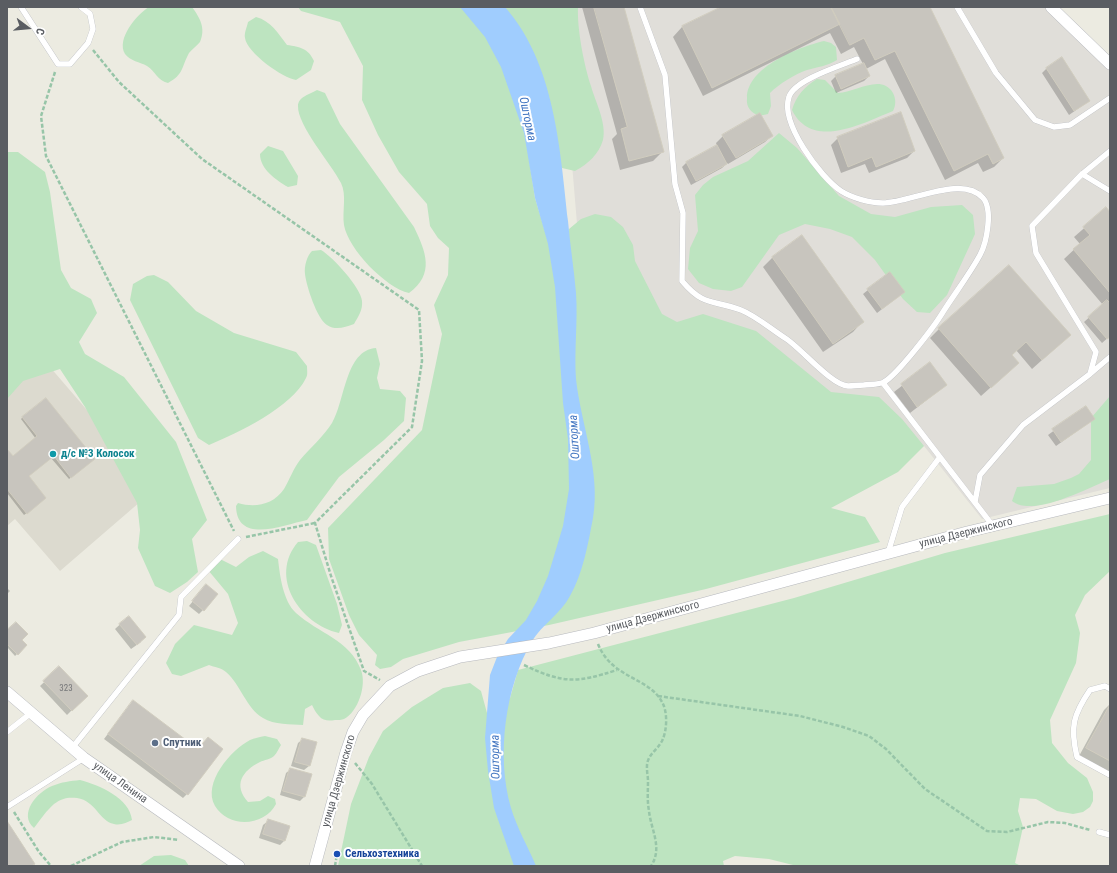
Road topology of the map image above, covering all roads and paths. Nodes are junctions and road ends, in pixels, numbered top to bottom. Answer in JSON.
{"nodes":[{"id":1,"x":21,"y":7,"type":"edge"},
{"id":2,"x":81,"y":7,"type":"edge"},
{"id":3,"x":640,"y":7,"type":"edge"},
{"id":4,"x":957,"y":7,"type":"edge"},
{"id":5,"x":1050,"y":7,"type":"edge"},
{"id":6,"x":88,"y":43,"type":"junction"},
{"id":7,"x":857,"y":59,"type":"dead end"},
{"id":8,"x":58,"y":64,"type":"junction"},
{"id":9,"x":1110,"y":64,"type":"edge"},
{"id":10,"x":1110,"y":98,"type":"edge"},
{"id":11,"x":1110,"y":151,"type":"edge"},
{"id":12,"x":1082,"y":174,"type":"junction"},
{"id":13,"x":1110,"y":192,"type":"edge"},
{"id":14,"x":1110,"y":357,"type":"edge"},
{"id":15,"x":1090,"y":374,"type":"junction"},
{"id":16,"x":883,"y":383,"type":"junction"},
{"id":17,"x":940,"y":457,"type":"junction"},
{"id":18,"x":1110,"y":498,"type":"edge"},
{"id":19,"x":975,"y":502,"type":"junction"},
{"id":20,"x":315,"y":522,"type":"junction"},
{"id":21,"x":993,"y":526,"type":"junction"},
{"id":22,"x":238,"y":539,"type":"junction"},
{"id":23,"x":888,"y":553,"type":"junction"},
{"id":24,"x":602,"y":654,"type":"dead end"},
{"id":25,"x":524,"y":665,"type":"dead end"},
{"id":26,"x":617,"y":670,"type":"junction"},
{"id":27,"x":390,"y":686,"type":"junction"},
{"id":28,"x":1110,"y":689,"type":"edge"},
{"id":29,"x":7,"y":692,"type":"edge"},
{"id":30,"x":658,"y":696,"type":"junction"},
{"id":31,"x":31,"y":713,"type":"junction"},
{"id":32,"x":7,"y":732,"type":"edge"},
{"id":33,"x":72,"y":748,"type":"junction"},
{"id":34,"x":346,"y":752,"type":"junction"},
{"id":35,"x":84,"y":758,"type":"junction"},
{"id":36,"x":1110,"y":775,"type":"edge"},
{"id":37,"x":8,"y":804,"type":"edge"},
{"id":38,"x":1099,"y":832,"type":"joint"},
{"id":39,"x":1110,"y":835,"type":"edge"},
{"id":40,"x":196,"y":836,"type":"junction"},
{"id":41,"x":338,"y":854,"type":"dead end"},
{"id":42,"x":51,"y":866,"type":"edge"},
{"id":43,"x":71,"y":866,"type":"edge"},
{"id":44,"x":239,"y":866,"type":"edge"},
{"id":45,"x":315,"y":866,"type":"edge"},
{"id":46,"x":335,"y":866,"type":"edge"},
{"id":47,"x":422,"y":866,"type":"edge"},
{"id":48,"x":651,"y":866,"type":"edge"}],
"edges":[{"from":1,"to":8,"type":"lane"},
{"from":2,"to":6,"type":"lane"},
{"from":3,"to":16,"type":"lane"},
{"from":4,"to":10,"type":"lane"},
{"from":5,"to":9,"type":"street"},
{"from":6,"to":8,"type":"lane"},
{"from":6,"to":20,"type":"path"},
{"from":7,"to":16,"type":"lane"},
{"from":8,"to":22,"type":"path"},
{"from":11,"to":12,"type":"lane"},
{"from":12,"to":13,"type":"lane"},
{"from":12,"to":15,"type":"lane"},
{"from":14,"to":15,"type":"lane"},
{"from":15,"to":19,"type":"lane"},
{"from":16,"to":17,"type":"lane"},
{"from":17,"to":19,"type":"lane"},
{"from":17,"to":23,"type":"lane"},
{"from":18,"to":21,"type":"street","name":"улица Дзержинского"},
{"from":19,"to":21,"type":"lane"},
{"from":20,"to":22,"type":"path"},
{"from":20,"to":27,"type":"path"},
{"from":21,"to":23,"type":"street","name":"улица Дзержинского"},
{"from":22,"to":33,"type":"lane"},
{"from":23,"to":27,"type":"street","name":"улица Дзержинского"},
{"from":24,"to":26,"type":"path"},
{"from":25,"to":26,"type":"path"},
{"from":26,"to":30,"type":"path"},
{"from":27,"to":34,"type":"street","name":"улица Дзержинского"},
{"from":28,"to":36,"type":"lane"},
{"from":29,"to":31,"type":"street","name":"улица Ленина"},
{"from":30,"to":38,"type":"path"},
{"from":30,"to":48,"type":"path"},
{"from":31,"to":32,"type":"lane"},
{"from":31,"to":33,"type":"street","name":"улица Ленина"},
{"from":33,"to":35,"type":"street","name":"улица Ленина"},
{"from":34,"to":45,"type":"street","name":"улица Дзержинского"},
{"from":34,"to":47,"type":"path"},
{"from":35,"to":37,"type":"lane"},
{"from":35,"to":40,"type":"street","name":"улица Ленина"},
{"from":37,"to":42,"type":"path"},
{"from":38,"to":39,"type":"lane"},
{"from":40,"to":43,"type":"path"},
{"from":40,"to":44,"type":"street","name":"улица Ленина"},
{"from":41,"to":46,"type":"path"}]}
